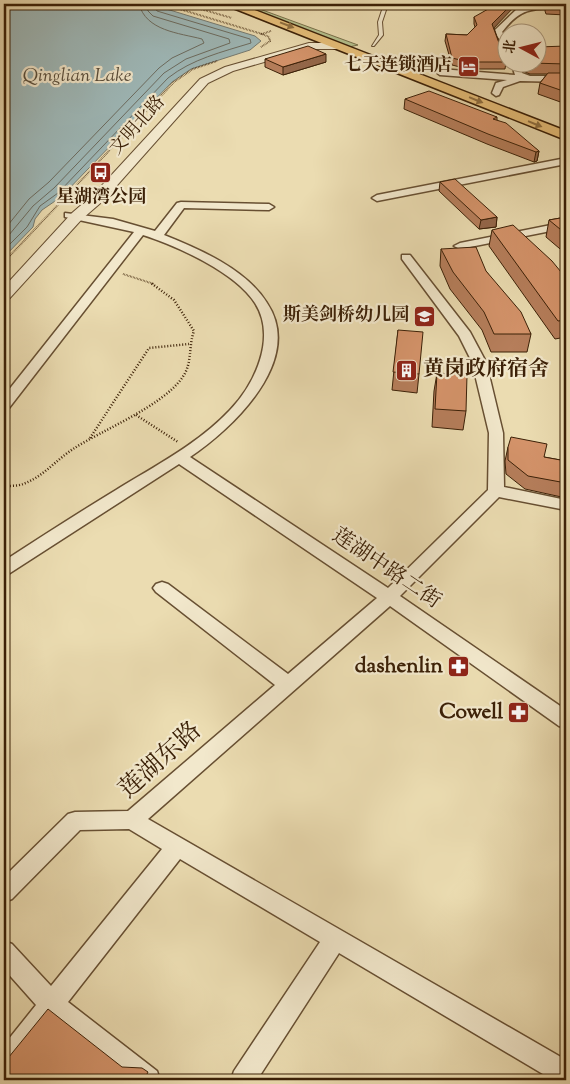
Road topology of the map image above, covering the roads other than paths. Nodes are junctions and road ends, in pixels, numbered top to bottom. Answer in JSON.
{"nodes":[{"id":1,"x":229,"y":4,"type":"edge"},
{"id":2,"x":386,"y":4,"type":"edge"},
{"id":3,"x":566,"y":7,"type":"edge"},
{"id":4,"x":506,"y":22,"type":"edge"},
{"id":5,"x":311,"y":35,"type":"junction"},
{"id":6,"x":358,"y":39,"type":"dead end"},
{"id":7,"x":373,"y":45,"type":"junction"},
{"id":8,"x":337,"y":46,"type":"junction"},
{"id":9,"x":390,"y":51,"type":"dead end"},
{"id":10,"x":436,"y":70,"type":"joint"},
{"id":11,"x":518,"y":72,"type":"edge"},
{"id":12,"x":528,"y":79,"type":"junction"},
{"id":13,"x":566,"y":79,"type":"edge"},
{"id":14,"x":496,"y":93,"type":"junction"},
{"id":15,"x":525,"y":104,"type":"dead end"},
{"id":16,"x":507,"y":105,"type":"junction"},
{"id":17,"x":566,"y":136,"type":"edge"},
{"id":18,"x":566,"y":161,"type":"edge"},
{"id":19,"x":377,"y":198,"type":"dead end"},
{"id":20,"x":269,"y":207,"type":"dead end"},
{"id":21,"x":73,"y":216,"type":"junction"},
{"id":22,"x":566,"y":224,"type":"edge"},
{"id":23,"x":142,"y":230,"type":"junction"},
{"id":24,"x":157,"y":236,"type":"junction"},
{"id":25,"x":460,"y":246,"type":"edge"},
{"id":26,"x":406,"y":257,"type":"dead end"},
{"id":27,"x":4,"y":287,"type":"edge"},
{"id":28,"x":4,"y":296,"type":"edge"},
{"id":29,"x":4,"y":405,"type":"edge"},
{"id":30,"x":179,"y":457,"type":"junction"},
{"id":31,"x":496,"y":491,"type":"junction"},
{"id":32,"x":566,"y":505,"type":"edge"},
{"id":33,"x":4,"y":569,"type":"edge"},
{"id":34,"x":162,"y":588,"type":"dead end"},
{"id":35,"x":389,"y":597,"type":"junction"},
{"id":36,"x":288,"y":684,"type":"junction"},
{"id":37,"x":566,"y":720,"type":"edge"},
{"id":38,"x":132,"y":820,"type":"junction"},
{"id":39,"x":177,"y":847,"type":"junction"},
{"id":40,"x":4,"y":892,"type":"edge"},
{"id":41,"x":335,"y":938,"type":"junction"},
{"id":42,"x":4,"y":952,"type":"edge"},
{"id":43,"x":51,"y":1004,"type":"junction"},
{"id":44,"x":4,"y":1064,"type":"edge"},
{"id":45,"x":566,"y":1074,"type":"edge"},
{"id":46,"x":148,"y":1080,"type":"edge"},
{"id":47,"x":243,"y":1080,"type":"edge"}],
"edges":[{"from":1,"to":5,"type":"main road","one_way":true},
{"from":2,"to":7,"type":"lane"},
{"from":3,"to":4,"type":"street"},
{"from":5,"to":8,"type":"main road"},
{"from":5,"to":21,"type":"street","name":"文明北路"},
{"from":6,"to":7,"type":"main road"},
{"from":7,"to":9,"type":"main road"},
{"from":8,"to":16,"type":"main road","one_way":true},
{"from":8,"to":21,"type":"street","name":"文明北路"},
{"from":10,"to":12,"type":"street"},
{"from":10,"to":14,"type":"main road"},
{"from":11,"to":12,"type":"street"},
{"from":12,"to":13,"type":"street"},
{"from":12,"to":14,"type":"street"},
{"from":14,"to":16,"type":"main road"},
{"from":15,"to":16,"type":"main road"},
{"from":16,"to":17,"type":"main road","one_way":true},
{"from":18,"to":19,"type":"street"},
{"from":20,"to":24,"type":"street"},
{"from":21,"to":23,"type":"street"},
{"from":21,"to":27,"type":"street","name":"文明北路"},
{"from":21,"to":28,"type":"street","name":"文明北路"},
{"from":22,"to":25,"type":"street"},
{"from":23,"to":24,"type":"street"},
{"from":23,"to":29,"type":"street"},
{"from":24,"to":30,"type":"street"},
{"from":26,"to":31,"type":"street"},
{"from":30,"to":33,"type":"street"},
{"from":30,"to":35,"type":"street","name":"莲湖中路二街"},
{"from":31,"to":32,"type":"street"},
{"from":31,"to":35,"type":"street","name":"莲湖东路"},
{"from":34,"to":36,"type":"street"},
{"from":35,"to":36,"type":"street","name":"莲湖东路"},
{"from":35,"to":37,"type":"street","name":"莲湖中路二街"},
{"from":36,"to":38,"type":"street","name":"莲湖东路"},
{"from":38,"to":39,"type":"street","name":"莲湖东路"},
{"from":38,"to":40,"type":"street"},
{"from":39,"to":41,"type":"street","name":"莲湖东路"},
{"from":39,"to":43,"type":"street"},
{"from":41,"to":45,"type":"street","name":"莲湖东路"},
{"from":41,"to":47,"type":"street"},
{"from":42,"to":43,"type":"street"},
{"from":43,"to":44,"type":"street"},
{"from":43,"to":46,"type":"street"}]}
